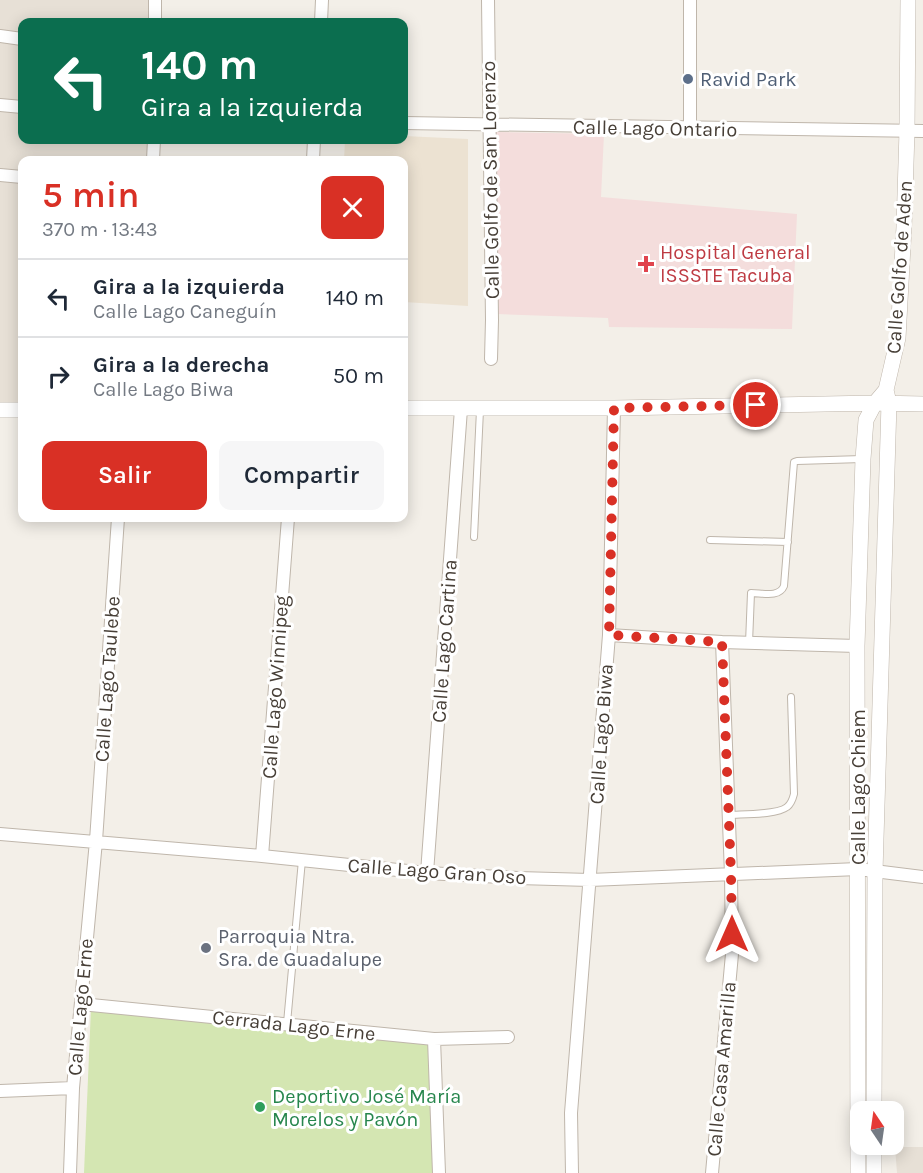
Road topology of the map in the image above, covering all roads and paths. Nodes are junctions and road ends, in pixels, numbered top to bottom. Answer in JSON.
{"nodes":[{"id":1,"x":155,"y":0,"type":"edge"},
{"id":2,"x":322,"y":0,"type":"edge"},
{"id":3,"x":489,"y":0,"type":"edge"},
{"id":4,"x":690,"y":0,"type":"edge"},
{"id":5,"x":908,"y":0,"type":"edge"},
{"id":6,"x":155,"y":18,"type":"edge"},
{"id":7,"x":321,"y":18,"type":"edge"},
{"id":8,"x":0,"y":36,"type":"edge"},
{"id":9,"x":18,"y":38,"type":"edge"},
{"id":10,"x":0,"y":105,"type":"edge"},
{"id":11,"x":18,"y":107,"type":"edge"},
{"id":12,"x":408,"y":123,"type":"edge"},
{"id":13,"x":489,"y":125,"type":"junction"},
{"id":14,"x":690,"y":128,"type":"junction"},
{"id":15,"x":907,"y":131,"type":"junction"},
{"id":16,"x":923,"y":131,"type":"edge"},
{"id":17,"x":0,"y":175,"type":"edge"},
{"id":18,"x":18,"y":177,"type":"edge"},
{"id":19,"x":491,"y":359,"type":"dead end"},
{"id":20,"x":883,"y":399,"type":"junction"},
{"id":21,"x":923,"y":404,"type":"edge"},
{"id":22,"x":408,"y":408,"type":"edge"},
{"id":23,"x":614,"y":408,"type":"junction"},
{"id":24,"x":461,"y":409,"type":"junction"},
{"id":25,"x":480,"y":409,"type":"junction"},
{"id":26,"x":0,"y":410,"type":"edge"},
{"id":27,"x":18,"y":410,"type":"edge"},
{"id":28,"x":863,"y":459,"type":"junction"},
{"id":29,"x":118,"y":522,"type":"edge"},
{"id":30,"x":288,"y":522,"type":"edge"},
{"id":31,"x":474,"y":537,"type":"dead end"},
{"id":32,"x":710,"y":540,"type":"dead end"},
{"id":33,"x":788,"y":542,"type":"junction"},
{"id":34,"x":609,"y":635,"type":"junction"},
{"id":35,"x":722,"y":642,"type":"junction"},
{"id":36,"x":749,"y":643,"type":"junction"},
{"id":37,"x":857,"y":646,"type":"junction"},
{"id":38,"x":791,"y":697,"type":"dead end"},
{"id":39,"x":729,"y":816,"type":"junction"},
{"id":40,"x":0,"y":834,"type":"edge"},
{"id":41,"x":96,"y":841,"type":"junction"},
{"id":42,"x":262,"y":855,"type":"junction"},
{"id":43,"x":302,"y":859,"type":"junction"},
{"id":44,"x":858,"y":869,"type":"junction"},
{"id":45,"x":875,"y":872,"type":"junction"},
{"id":46,"x":427,"y":873,"type":"junction"},
{"id":47,"x":731,"y":874,"type":"junction"},
{"id":48,"x":923,"y":877,"type":"edge"},
{"id":49,"x":590,"y":880,"type":"junction"},
{"id":50,"x":81,"y":1004,"type":"junction"},
{"id":51,"x":288,"y":1023,"type":"junction"},
{"id":52,"x":508,"y":1037,"type":"dead end"},
{"id":53,"x":434,"y":1039,"type":"junction"},
{"id":54,"x":73,"y":1088,"type":"junction"},
{"id":55,"x":0,"y":1091,"type":"edge"},
{"id":56,"x":874,"y":1101,"type":"edge"},
{"id":57,"x":874,"y":1155,"type":"edge"},
{"id":58,"x":70,"y":1173,"type":"edge"},
{"id":59,"x":439,"y":1173,"type":"edge"},
{"id":60,"x":572,"y":1173,"type":"edge"},
{"id":61,"x":712,"y":1173,"type":"edge"},
{"id":62,"x":858,"y":1173,"type":"edge"},
{"id":63,"x":874,"y":1173,"type":"edge"}],
"edges":[{"from":1,"to":6,"type":"street"},
{"from":2,"to":7,"type":"street"},
{"from":3,"to":13,"type":"street","name":"Calle Golfo de San Lorenzo"},
{"from":4,"to":14,"type":"street"},
{"from":5,"to":15,"type":"street","name":"Calle Golfo de Aden"},
{"from":8,"to":9,"type":"street"},
{"from":10,"to":11,"type":"street"},
{"from":12,"to":13,"type":"street","name":"Calle Lago Ontario"},
{"from":13,"to":14,"type":"street","name":"Calle Lago Ontario"},
{"from":13,"to":19,"type":"street","name":"Calle Golfo de San Lorenzo"},
{"from":14,"to":15,"type":"street","name":"Calle Lago Ontario"},
{"from":15,"to":16,"type":"street","name":"Calle Lago Ontario"},
{"from":15,"to":20,"type":"street","name":"Calle Golfo de Aden"},
{"from":17,"to":18,"type":"street"},
{"from":20,"to":21,"type":"street"},
{"from":20,"to":23,"type":"street"},
{"from":20,"to":28,"type":"street","name":"Calle Lago Chiem"},
{"from":20,"to":45,"type":"street","name":"Calle Lago Chiem"},
{"from":22,"to":24,"type":"street"},
{"from":23,"to":25,"type":"street"},
{"from":23,"to":34,"type":"street","name":"Calle Lago Biwa"},
{"from":24,"to":25,"type":"street"},
{"from":24,"to":46,"type":"street","name":"Calle Lago Cartina"},
{"from":25,"to":31,"type":"lane"},
{"from":26,"to":27,"type":"street"},
{"from":28,"to":33,"type":"lane"},
{"from":28,"to":37,"type":"street","name":"Calle Lago Chiem"},
{"from":29,"to":41,"type":"street","name":"Calle Lago Taulebe"},
{"from":30,"to":42,"type":"street","name":"Calle Lago Winnipeg"},
{"from":32,"to":33,"type":"lane"},
{"from":33,"to":36,"type":"lane"},
{"from":34,"to":35,"type":"street"},
{"from":34,"to":49,"type":"street","name":"Calle Lago Biwa"},
{"from":35,"to":36,"type":"street"},
{"from":35,"to":39,"type":"street","name":"Calle Casa Amarilla"},
{"from":36,"to":37,"type":"street"},
{"from":37,"to":44,"type":"street","name":"Calle Lago Chiem"},
{"from":38,"to":39,"type":"lane"},
{"from":39,"to":47,"type":"street","name":"Calle Casa Amarilla"},
{"from":40,"to":41,"type":"street","name":"Calle Lago Gran Oso"},
{"from":41,"to":42,"type":"street","name":"Calle Lago Gran Oso"},
{"from":41,"to":50,"type":"street","name":"Calle Lago Erne"},
{"from":42,"to":43,"type":"street","name":"Calle Lago Gran Oso"},
{"from":43,"to":46,"type":"street","name":"Calle Lago Gran Oso"},
{"from":43,"to":51,"type":"lane"},
{"from":44,"to":45,"type":"street","name":"Calle Lago Gran Oso"},
{"from":44,"to":47,"type":"street","name":"Calle Lago Gran Oso"},
{"from":44,"to":62,"type":"street","name":"Calle Lago Chiem"},
{"from":45,"to":48,"type":"street","name":"Calle Lago Gran Oso"},
{"from":45,"to":56,"type":"street","name":"Calle Lago Chiem"},
{"from":46,"to":49,"type":"street","name":"Calle Lago Gran Oso"},
{"from":47,"to":49,"type":"street","name":"Calle Lago Gran Oso"},
{"from":47,"to":61,"type":"street","name":"Calle Casa Amarilla"},
{"from":49,"to":60,"type":"street","name":"Calle Lago Biwa"},
{"from":50,"to":51,"type":"street","name":"Cerrada Lago Erne"},
{"from":50,"to":54,"type":"street","name":"Calle Lago Erne"},
{"from":51,"to":53,"type":"street","name":"Cerrada Lago Erne"},
{"from":52,"to":53,"type":"street","name":"Cerrada Lago Erne"},
{"from":53,"to":59,"type":"street"},
{"from":54,"to":55,"type":"street"},
{"from":54,"to":58,"type":"street","name":"Calle Lago Erne"},
{"from":57,"to":63,"type":"street"}]}
